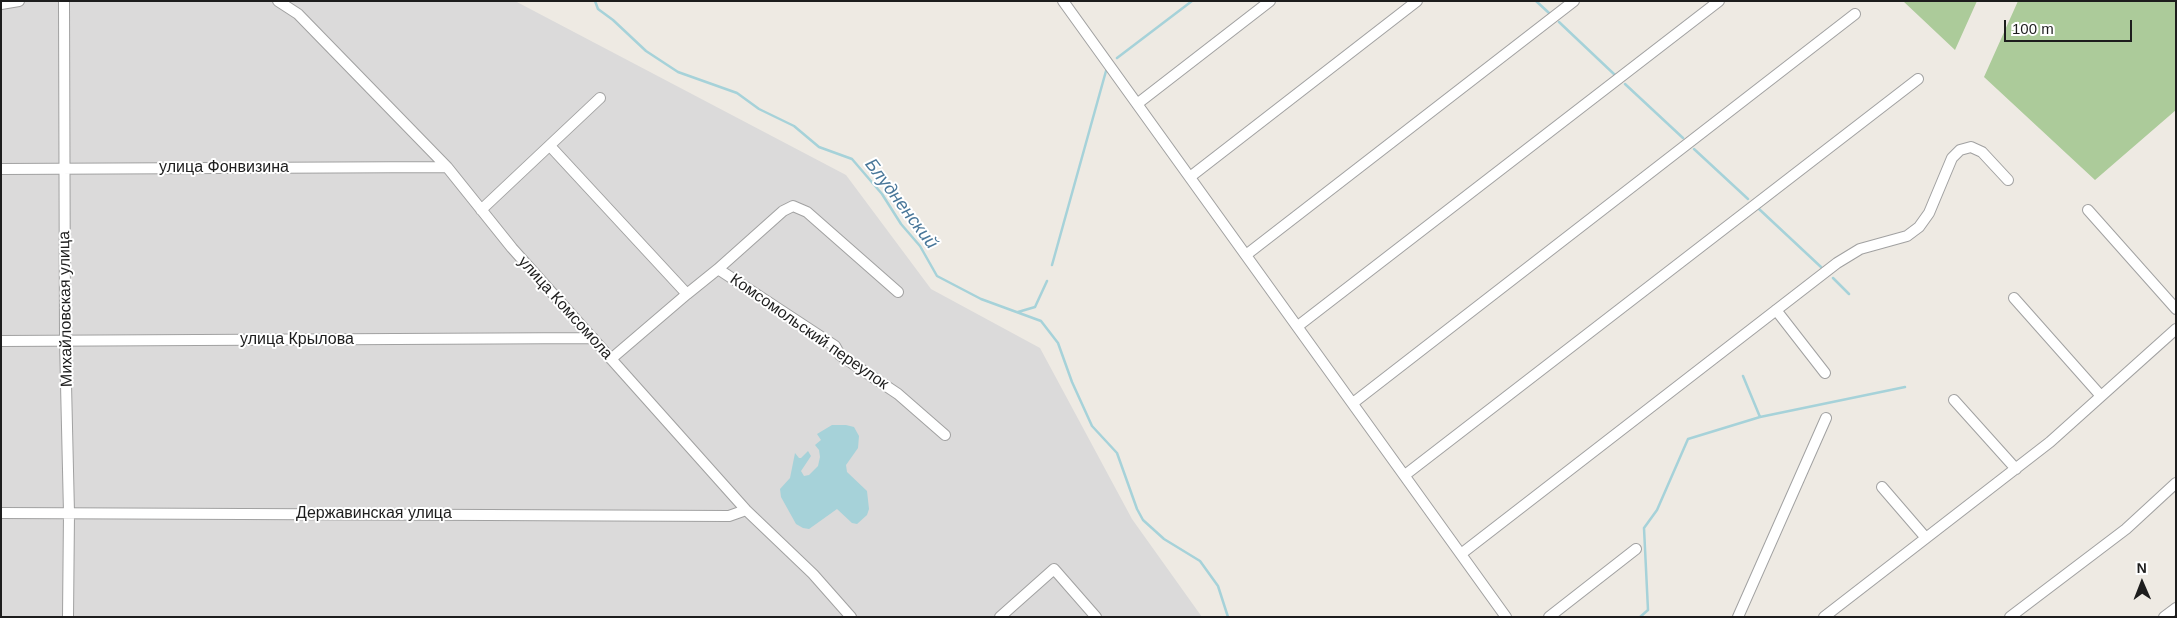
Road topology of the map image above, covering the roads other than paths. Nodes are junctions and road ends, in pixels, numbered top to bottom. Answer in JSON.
{"nodes":[{"id":1,"x":19,"y":1,"type":"edge"},
{"id":2,"x":64,"y":1,"type":"edge"},
{"id":3,"x":278,"y":1,"type":"edge"},
{"id":4,"x":1063,"y":1,"type":"edge"},
{"id":5,"x":1270,"y":1,"type":"edge"},
{"id":6,"x":1417,"y":1,"type":"edge"},
{"id":7,"x":1574,"y":1,"type":"edge"},
{"id":8,"x":1718,"y":1,"type":"edge"},
{"id":9,"x":1,"y":4,"type":"edge"},
{"id":10,"x":1855,"y":14,"type":"dead end"},
{"id":11,"x":1918,"y":78,"type":"dead end"},
{"id":12,"x":600,"y":98,"type":"dead end"},
{"id":13,"x":1137,"y":104,"type":"junction"},
{"id":14,"x":550,"y":146,"type":"junction"},
{"id":15,"x":447,"y":167,"type":"junction"},
{"id":16,"x":1,"y":168,"type":"edge"},
{"id":17,"x":65,"y":168,"type":"junction"},
{"id":18,"x":1190,"y":177,"type":"junction"},
{"id":19,"x":2008,"y":180,"type":"dead end"},
{"id":20,"x":481,"y":210,"type":"junction"},
{"id":21,"x":2088,"y":210,"type":"dead end"},
{"id":22,"x":1246,"y":255,"type":"junction"},
{"id":23,"x":718,"y":269,"type":"junction"},
{"id":24,"x":898,"y":292,"type":"dead end"},
{"id":25,"x":687,"y":294,"type":"junction"},
{"id":26,"x":2014,"y":298,"type":"dead end"},
{"id":27,"x":2176,"y":309,"type":"edge"},
{"id":28,"x":1776,"y":310,"type":"junction"},
{"id":29,"x":1298,"y":326,"type":"junction"},
{"id":30,"x":2176,"y":329,"type":"edge"},
{"id":31,"x":593,"y":338,"type":"junction"},
{"id":32,"x":1,"y":341,"type":"edge"},
{"id":33,"x":66,"y":341,"type":"junction"},
{"id":34,"x":611,"y":359,"type":"junction"},
{"id":35,"x":1825,"y":373,"type":"dead end"},
{"id":36,"x":2101,"y":396,"type":"junction"},
{"id":37,"x":1954,"y":400,"type":"dead end"},
{"id":38,"x":1353,"y":402,"type":"junction"},
{"id":39,"x":1826,"y":418,"type":"dead end"},
{"id":40,"x":946,"y":435,"type":"dead end"},
{"id":41,"x":2016,"y":469,"type":"junction"},
{"id":42,"x":1405,"y":475,"type":"junction"},
{"id":43,"x":2176,"y":484,"type":"edge"},
{"id":44,"x":1882,"y":487,"type":"dead end"},
{"id":45,"x":746,"y":510,"type":"junction"},
{"id":46,"x":1,"y":513,"type":"edge"},
{"id":47,"x":69,"y":513,"type":"junction"},
{"id":48,"x":1926,"y":538,"type":"junction"},
{"id":49,"x":1636,"y":549,"type":"dead end"},
{"id":50,"x":1462,"y":554,"type":"junction"},
{"id":51,"x":2176,"y":608,"type":"edge"},
{"id":52,"x":1001,"y":616,"type":"edge"},
{"id":53,"x":68,"y":617,"type":"edge"},
{"id":54,"x":851,"y":617,"type":"edge"},
{"id":55,"x":1096,"y":617,"type":"edge"},
{"id":56,"x":1506,"y":617,"type":"edge"},
{"id":57,"x":1549,"y":617,"type":"edge"},
{"id":58,"x":1738,"y":617,"type":"edge"},
{"id":59,"x":1824,"y":617,"type":"edge"},
{"id":60,"x":2010,"y":617,"type":"edge"},
{"id":61,"x":2164,"y":617,"type":"edge"}],
"edges":[{"from":1,"to":9,"type":"street"},
{"from":2,"to":17,"type":"street","name":"Михайловская улица"},
{"from":3,"to":15,"type":"street","name":"улица Комсомола"},
{"from":4,"to":13,"type":"street"},
{"from":5,"to":13,"type":"street"},
{"from":6,"to":18,"type":"street"},
{"from":7,"to":22,"type":"street"},
{"from":8,"to":29,"type":"street"},
{"from":10,"to":38,"type":"street"},
{"from":11,"to":42,"type":"street"},
{"from":12,"to":14,"type":"street"},
{"from":13,"to":18,"type":"street"},
{"from":14,"to":20,"type":"street"},
{"from":14,"to":25,"type":"street"},
{"from":15,"to":17,"type":"street","name":"улица Фонвизина"},
{"from":15,"to":20,"type":"street","name":"улица Комсомола"},
{"from":16,"to":17,"type":"street","name":"улица Фонвизина"},
{"from":17,"to":33,"type":"street","name":"Михайловская улица"},
{"from":18,"to":22,"type":"street"},
{"from":19,"to":28,"type":"street"},
{"from":20,"to":31,"type":"street","name":"улица Комсомола"},
{"from":21,"to":27,"type":"street"},
{"from":22,"to":29,"type":"street"},
{"from":23,"to":24,"type":"street","name":"Комсомольский переулок"},
{"from":23,"to":25,"type":"street","name":"Комсомольский переулок"},
{"from":23,"to":40,"type":"street","name":"Комсомольский переулок"},
{"from":25,"to":34,"type":"street","name":"Комсомольский переулок"},
{"from":26,"to":36,"type":"street"},
{"from":28,"to":35,"type":"street"},
{"from":28,"to":50,"type":"street"},
{"from":29,"to":38,"type":"street"},
{"from":30,"to":36,"type":"street"},
{"from":31,"to":33,"type":"street","name":"улица Крылова"},
{"from":31,"to":34,"type":"street","name":"улица Комсомола"},
{"from":32,"to":33,"type":"street","name":"улица Крылова"},
{"from":33,"to":47,"type":"street","name":"Михайловская улица"},
{"from":34,"to":45,"type":"street","name":"улица Комсомола"},
{"from":36,"to":41,"type":"street"},
{"from":37,"to":41,"type":"street"},
{"from":38,"to":42,"type":"street"},
{"from":39,"to":58,"type":"street"},
{"from":41,"to":48,"type":"street"},
{"from":42,"to":50,"type":"street"},
{"from":43,"to":60,"type":"street"},
{"from":44,"to":48,"type":"street"},
{"from":45,"to":47,"type":"street","name":"Державинская улица"},
{"from":45,"to":54,"type":"street","name":"улица Комсомола"},
{"from":46,"to":47,"type":"street","name":"Державинская улица"},
{"from":47,"to":53,"type":"street","name":"Михайловская улица"},
{"from":48,"to":59,"type":"street"},
{"from":49,"to":57,"type":"street"},
{"from":50,"to":56,"type":"street"},
{"from":51,"to":61,"type":"street"},
{"from":52,"to":55,"type":"street"}]}
